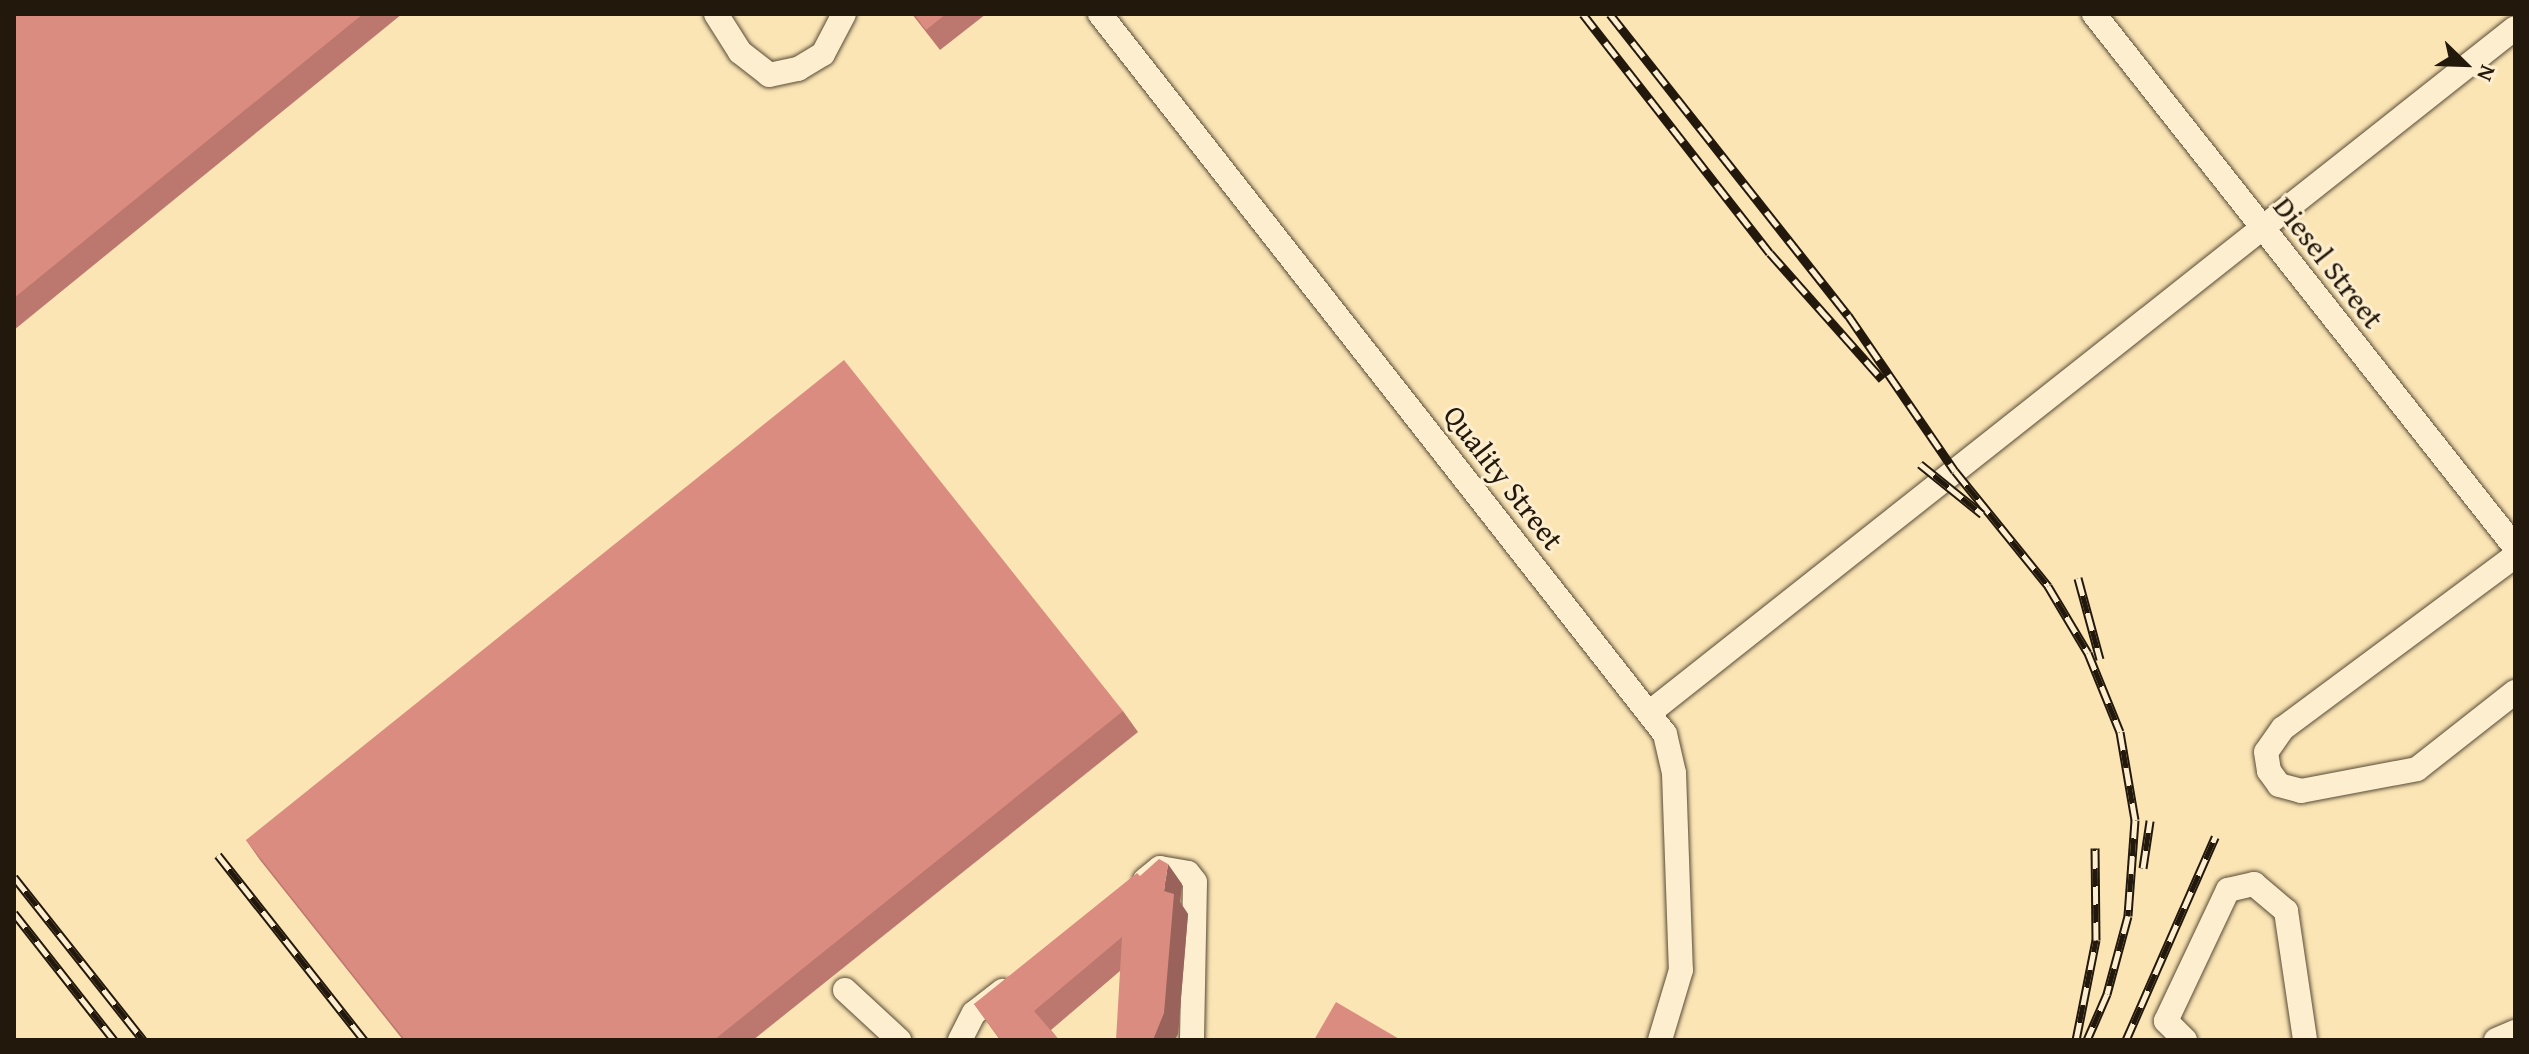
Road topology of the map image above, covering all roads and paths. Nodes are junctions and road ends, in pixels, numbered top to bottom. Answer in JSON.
{"nodes":[{"id":1,"x":717,"y":14,"type":"edge"},
{"id":2,"x":844,"y":14,"type":"edge"},
{"id":3,"x":1100,"y":14,"type":"edge"},
{"id":4,"x":2094,"y":14,"type":"edge"},
{"id":5,"x":2515,"y":28,"type":"edge"},
{"id":6,"x":2262,"y":229,"type":"junction"},
{"id":7,"x":2515,"y":547,"type":"edge"},
{"id":8,"x":2515,"y":556,"type":"edge"},
{"id":9,"x":2515,"y":692,"type":"edge"},
{"id":10,"x":1649,"y":713,"type":"junction"},
{"id":11,"x":1123,"y":897,"type":"edge"},
{"id":12,"x":1024,"y":974,"type":"edge"},
{"id":13,"x":845,"y":990,"type":"dead end"},
{"id":14,"x":2515,"y":1032,"type":"edge"},
{"id":15,"x":899,"y":1040,"type":"edge"},
{"id":16,"x":960,"y":1040,"type":"edge"},
{"id":17,"x":1192,"y":1040,"type":"edge"},
{"id":18,"x":1660,"y":1040,"type":"edge"},
{"id":19,"x":2185,"y":1040,"type":"edge"},
{"id":20,"x":2305,"y":1040,"type":"edge"},
{"id":21,"x":2496,"y":1040,"type":"edge"}],
"edges":[{"from":1,"to":2,"type":"street"},
{"from":3,"to":10,"type":"street","name":"Quality Street"},
{"from":4,"to":6,"type":"street","name":"Diesel Street"},
{"from":5,"to":6,"type":"street"},
{"from":6,"to":7,"type":"street","name":"Diesel Street"},
{"from":6,"to":10,"type":"street"},
{"from":8,"to":9,"type":"street"},
{"from":10,"to":18,"type":"street","name":"Quality Street"},
{"from":11,"to":17,"type":"street"},
{"from":12,"to":16,"type":"street"},
{"from":13,"to":15,"type":"street"},
{"from":14,"to":21,"type":"street"},
{"from":19,"to":20,"type":"street"}]}
